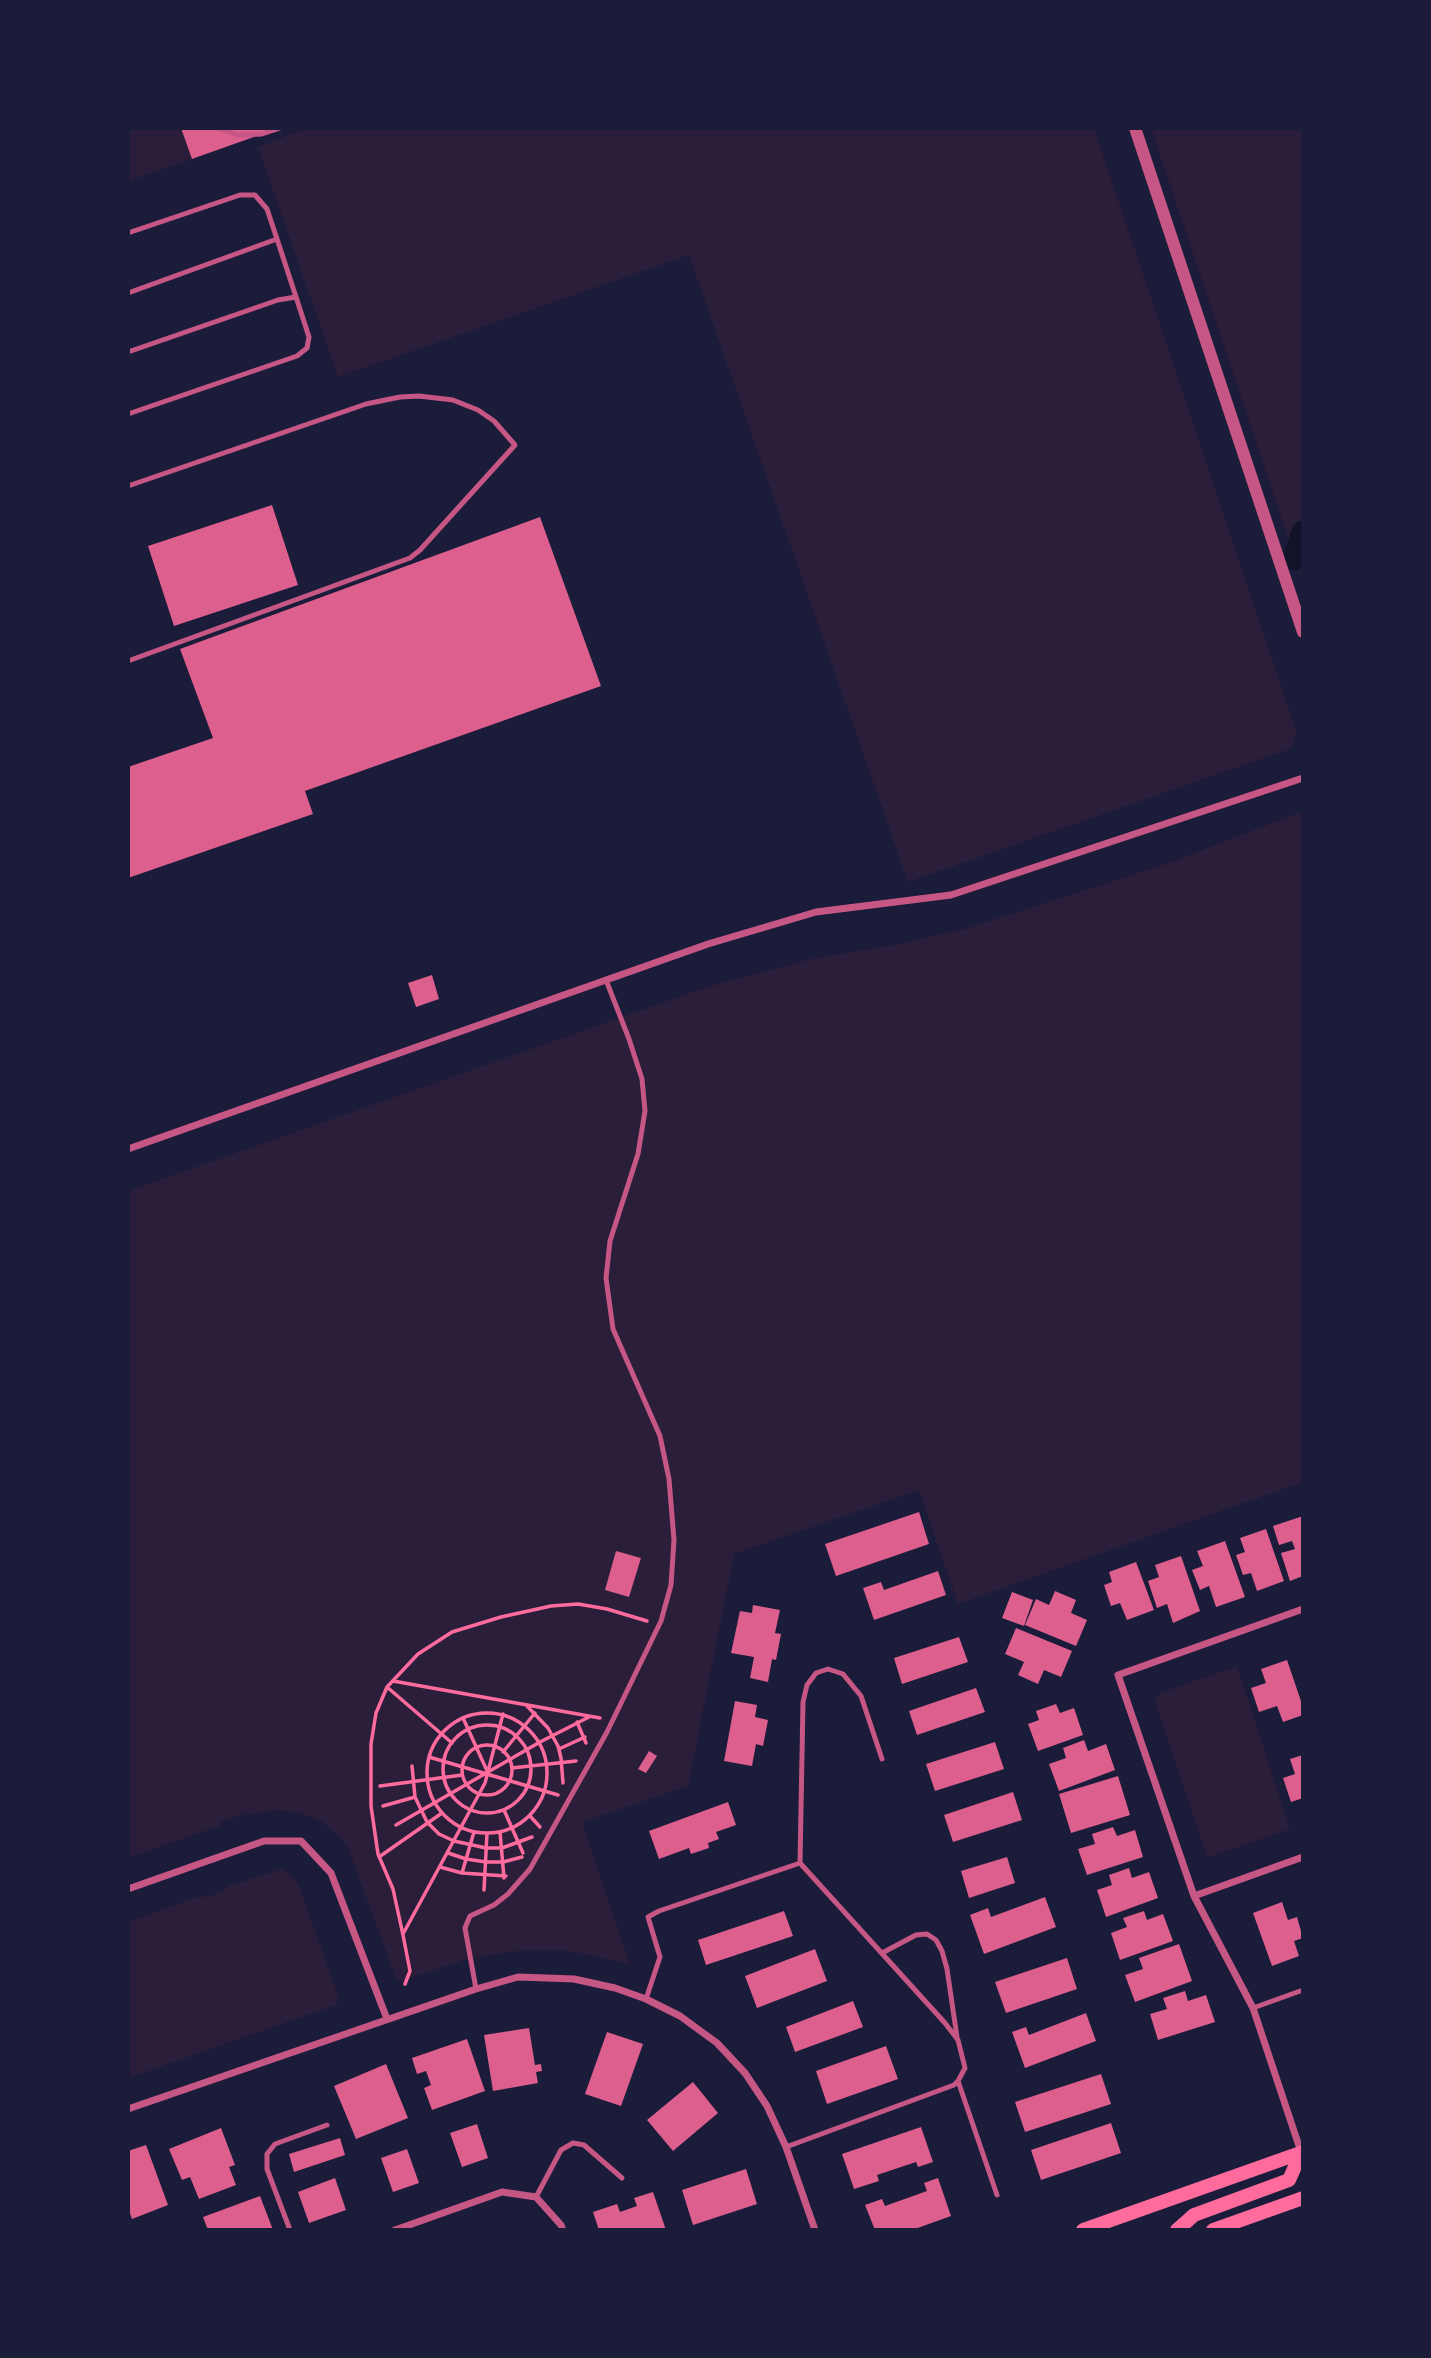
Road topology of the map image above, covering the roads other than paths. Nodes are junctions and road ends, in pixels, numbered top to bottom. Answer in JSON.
{"nodes":[{"id":1,"x":218,"y":128,"type":"edge"},
{"id":2,"x":280,"y":128,"type":"edge"},
{"id":3,"x":1135,"y":128,"type":"edge"},
{"id":4,"x":128,"y":233,"type":"edge"},
{"id":5,"x":277,"y":239,"type":"junction"},
{"id":6,"x":128,"y":293,"type":"edge"},
{"id":7,"x":296,"y":298,"type":"junction"},
{"id":8,"x":128,"y":352,"type":"edge"},
{"id":9,"x":128,"y":414,"type":"edge"},
{"id":10,"x":128,"y":486,"type":"edge"},
{"id":11,"x":1303,"y":632,"type":"edge"},
{"id":12,"x":128,"y":661,"type":"edge"},
{"id":13,"x":1303,"y":778,"type":"edge"},
{"id":14,"x":606,"y":980,"type":"junction"},
{"id":15,"x":128,"y":1149,"type":"edge"},
{"id":16,"x":1303,"y":1609,"type":"edge"},
{"id":17,"x":882,"y":1759,"type":"dead end"},
{"id":18,"x":1303,"y":1857,"type":"edge"},
{"id":19,"x":800,"y":1863,"type":"junction"},
{"id":20,"x":128,"y":1889,"type":"edge"},
{"id":21,"x":1194,"y":1896,"type":"junction"},
{"id":22,"x":881,"y":1953,"type":"junction"},
{"id":23,"x":476,"y":1989,"type":"junction"},
{"id":24,"x":1303,"y":1990,"type":"edge"},
{"id":25,"x":646,"y":1999,"type":"junction"},
{"id":26,"x":1253,"y":2008,"type":"junction"},
{"id":27,"x":387,"y":2019,"type":"junction"},
{"id":28,"x":958,"y":2040,"type":"junction"},
{"id":29,"x":958,"y":2081,"type":"junction"},
{"id":30,"x":128,"y":2109,"type":"edge"},
{"id":31,"x":327,"y":2125,"type":"dead end"},
{"id":32,"x":786,"y":2147,"type":"junction"},
{"id":33,"x":1302,"y":2153,"type":"edge"},
{"id":34,"x":622,"y":2178,"type":"dead end"},
{"id":35,"x":997,"y":2195,"type":"dead end"},
{"id":36,"x":536,"y":2197,"type":"junction"},
{"id":37,"x":1303,"y":2198,"type":"edge"},
{"id":38,"x":290,"y":2230,"type":"edge"},
{"id":39,"x":395,"y":2230,"type":"edge"},
{"id":40,"x":563,"y":2230,"type":"edge"},
{"id":41,"x":815,"y":2230,"type":"edge"},
{"id":42,"x":1083,"y":2230,"type":"edge"},
{"id":43,"x":1177,"y":2230,"type":"edge"},
{"id":44,"x":1213,"y":2230,"type":"edge"}],
"edges":[{"from":1,"to":2,"type":"lane"},
{"from":3,"to":11,"type":"street"},
{"from":4,"to":5,"type":"lane"},
{"from":5,"to":6,"type":"lane"},
{"from":5,"to":7,"type":"lane"},
{"from":7,"to":8,"type":"lane"},
{"from":7,"to":9,"type":"lane"},
{"from":10,"to":12,"type":"lane"},
{"from":13,"to":14,"type":"street"},
{"from":14,"to":15,"type":"street"},
{"from":14,"to":23,"type":"lane"},
{"from":16,"to":21,"type":"street"},
{"from":17,"to":19,"type":"lane"},
{"from":18,"to":21,"type":"street"},
{"from":19,"to":22,"type":"lane"},
{"from":19,"to":25,"type":"lane"},
{"from":20,"to":27,"type":"street"},
{"from":21,"to":26,"type":"street"},
{"from":22,"to":28,"type":"lane"},
{"from":22,"to":28,"type":"lane"},
{"from":23,"to":25,"type":"street"},
{"from":23,"to":27,"type":"street"},
{"from":24,"to":26,"type":"lane"},
{"from":25,"to":32,"type":"street"},
{"from":26,"to":33,"type":"street"},
{"from":27,"to":30,"type":"street"},
{"from":28,"to":29,"type":"lane"},
{"from":29,"to":32,"type":"lane"},
{"from":29,"to":35,"type":"lane"},
{"from":31,"to":38,"type":"lane"},
{"from":32,"to":41,"type":"street"},
{"from":33,"to":42,"type":"main road"},
{"from":33,"to":43,"type":"main road"},
{"from":34,"to":36,"type":"lane"},
{"from":36,"to":39,"type":"street"},
{"from":36,"to":40,"type":"street"},
{"from":37,"to":44,"type":"main road"}]}
